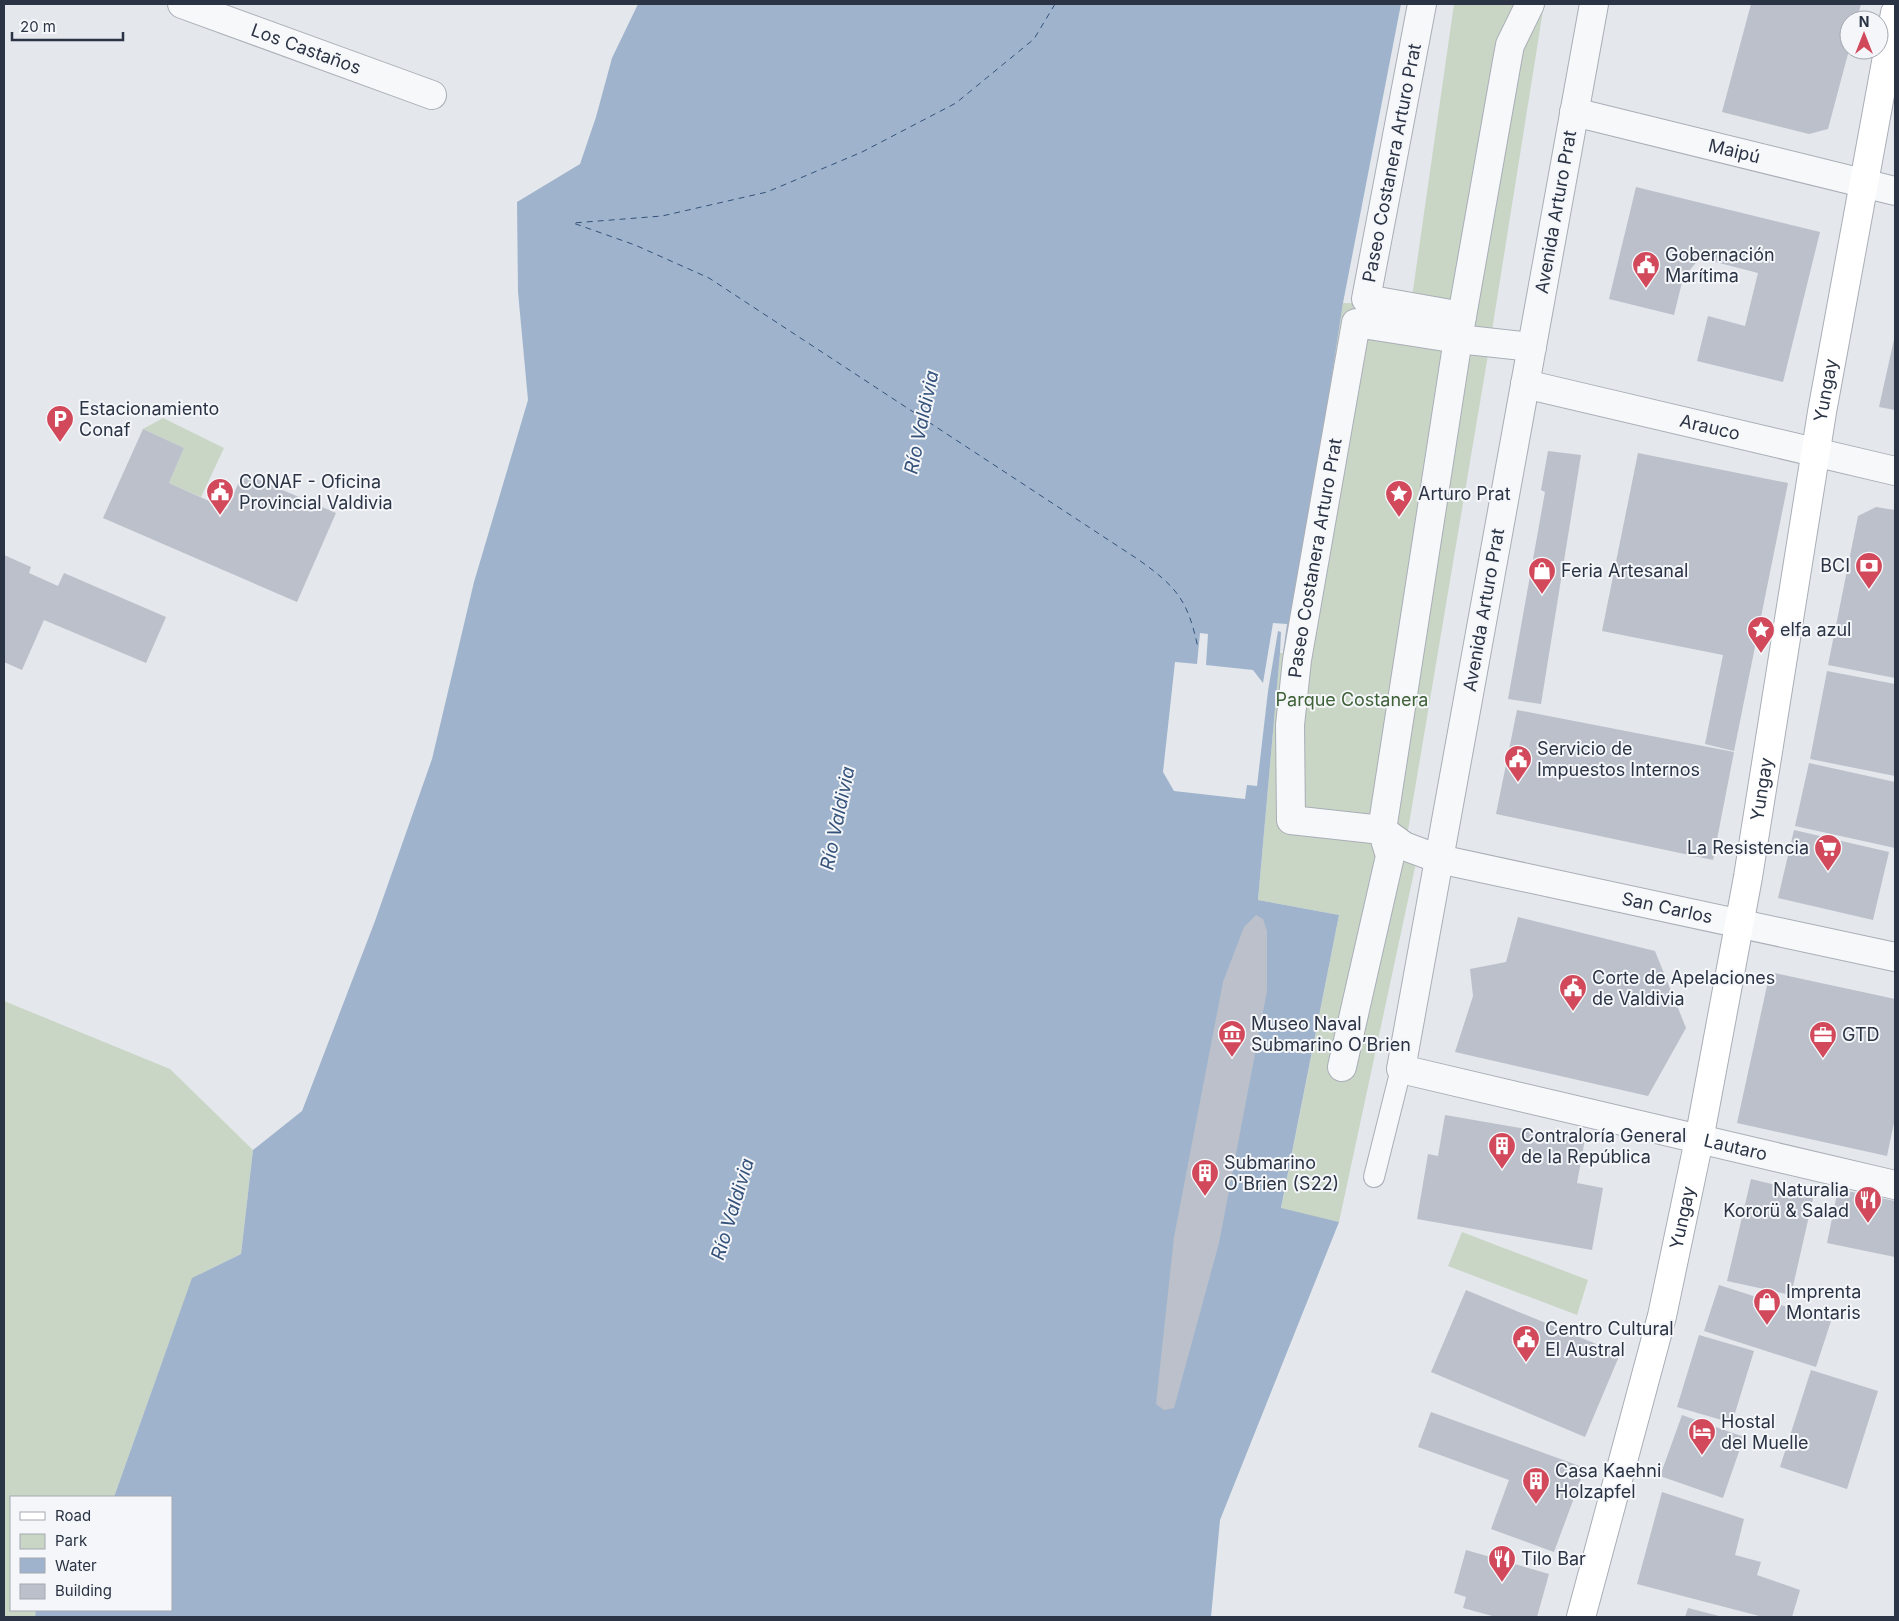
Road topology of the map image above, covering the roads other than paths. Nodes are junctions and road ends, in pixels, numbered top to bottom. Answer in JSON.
{"nodes":[{"id":1,"x":182,"y":4,"type":"edge"},
{"id":2,"x":1422,"y":4,"type":"edge"},
{"id":3,"x":1530,"y":4,"type":"edge"},
{"id":4,"x":1594,"y":4,"type":"edge"},
{"id":5,"x":1895,"y":13,"type":"edge"},
{"id":6,"x":432,"y":95,"type":"dead end"},
{"id":7,"x":1574,"y":112,"type":"junction"},
{"id":8,"x":1865,"y":185,"type":"junction"},
{"id":9,"x":1895,"y":191,"type":"edge"},
{"id":10,"x":1460,"y":327,"type":"junction"},
{"id":11,"x":1532,"y":347,"type":"junction"},
{"id":12,"x":1525,"y":384,"type":"junction"},
{"id":13,"x":1815,"y":452,"type":"junction"},
{"id":14,"x":1895,"y":471,"type":"edge"},
{"id":15,"x":1382,"y":830,"type":"junction"},
{"id":16,"x":1439,"y":859,"type":"junction"},
{"id":17,"x":1738,"y":924,"type":"junction"},
{"id":18,"x":1895,"y":957,"type":"edge"},
{"id":19,"x":1342,"y":1067,"type":"dead end"},
{"id":20,"x":1401,"y":1069,"type":"junction"},
{"id":21,"x":1699,"y":1140,"type":"junction"},
{"id":22,"x":1374,"y":1177,"type":"dead end"},
{"id":23,"x":1895,"y":1185,"type":"edge"},
{"id":24,"x":1580,"y":1617,"type":"edge"}],
"edges":[{"from":1,"to":6,"type":"street","name":"Los Castaños"},
{"from":2,"to":10,"type":"street","name":"Paseo Costanera Arturo Prat"},
{"from":3,"to":10,"type":"street"},
{"from":4,"to":7,"type":"street","name":"Avenida Arturo Prat"},
{"from":5,"to":8,"type":"main road","name":"Yungay"},
{"from":7,"to":8,"type":"street","name":"Maipú"},
{"from":7,"to":11,"type":"street","name":"Avenida Arturo Prat"},
{"from":8,"to":9,"type":"street","name":"Maipú"},
{"from":8,"to":13,"type":"main road","name":"Yungay"},
{"from":10,"to":11,"type":"street"},
{"from":10,"to":15,"type":"street"},
{"from":10,"to":15,"type":"street","name":"Paseo Costanera Arturo Prat"},
{"from":11,"to":12,"type":"street","name":"Avenida Arturo Prat"},
{"from":12,"to":13,"type":"street","name":"Arauco"},
{"from":12,"to":16,"type":"street","name":"Avenida Arturo Prat"},
{"from":13,"to":14,"type":"street","name":"Arauco"},
{"from":13,"to":17,"type":"main road","name":"Yungay"},
{"from":15,"to":16,"type":"street","name":"San Carlos"},
{"from":15,"to":19,"type":"street"},
{"from":16,"to":17,"type":"street","name":"San Carlos"},
{"from":16,"to":20,"type":"street","name":"Avenida Arturo Prat"},
{"from":17,"to":18,"type":"street","name":"San Carlos"},
{"from":17,"to":21,"type":"main road","name":"Yungay"},
{"from":20,"to":21,"type":"street","name":"Lautaro"},
{"from":20,"to":22,"type":"lane"},
{"from":21,"to":23,"type":"street","name":"Lautaro"},
{"from":21,"to":24,"type":"main road","name":"Yungay"}]}
